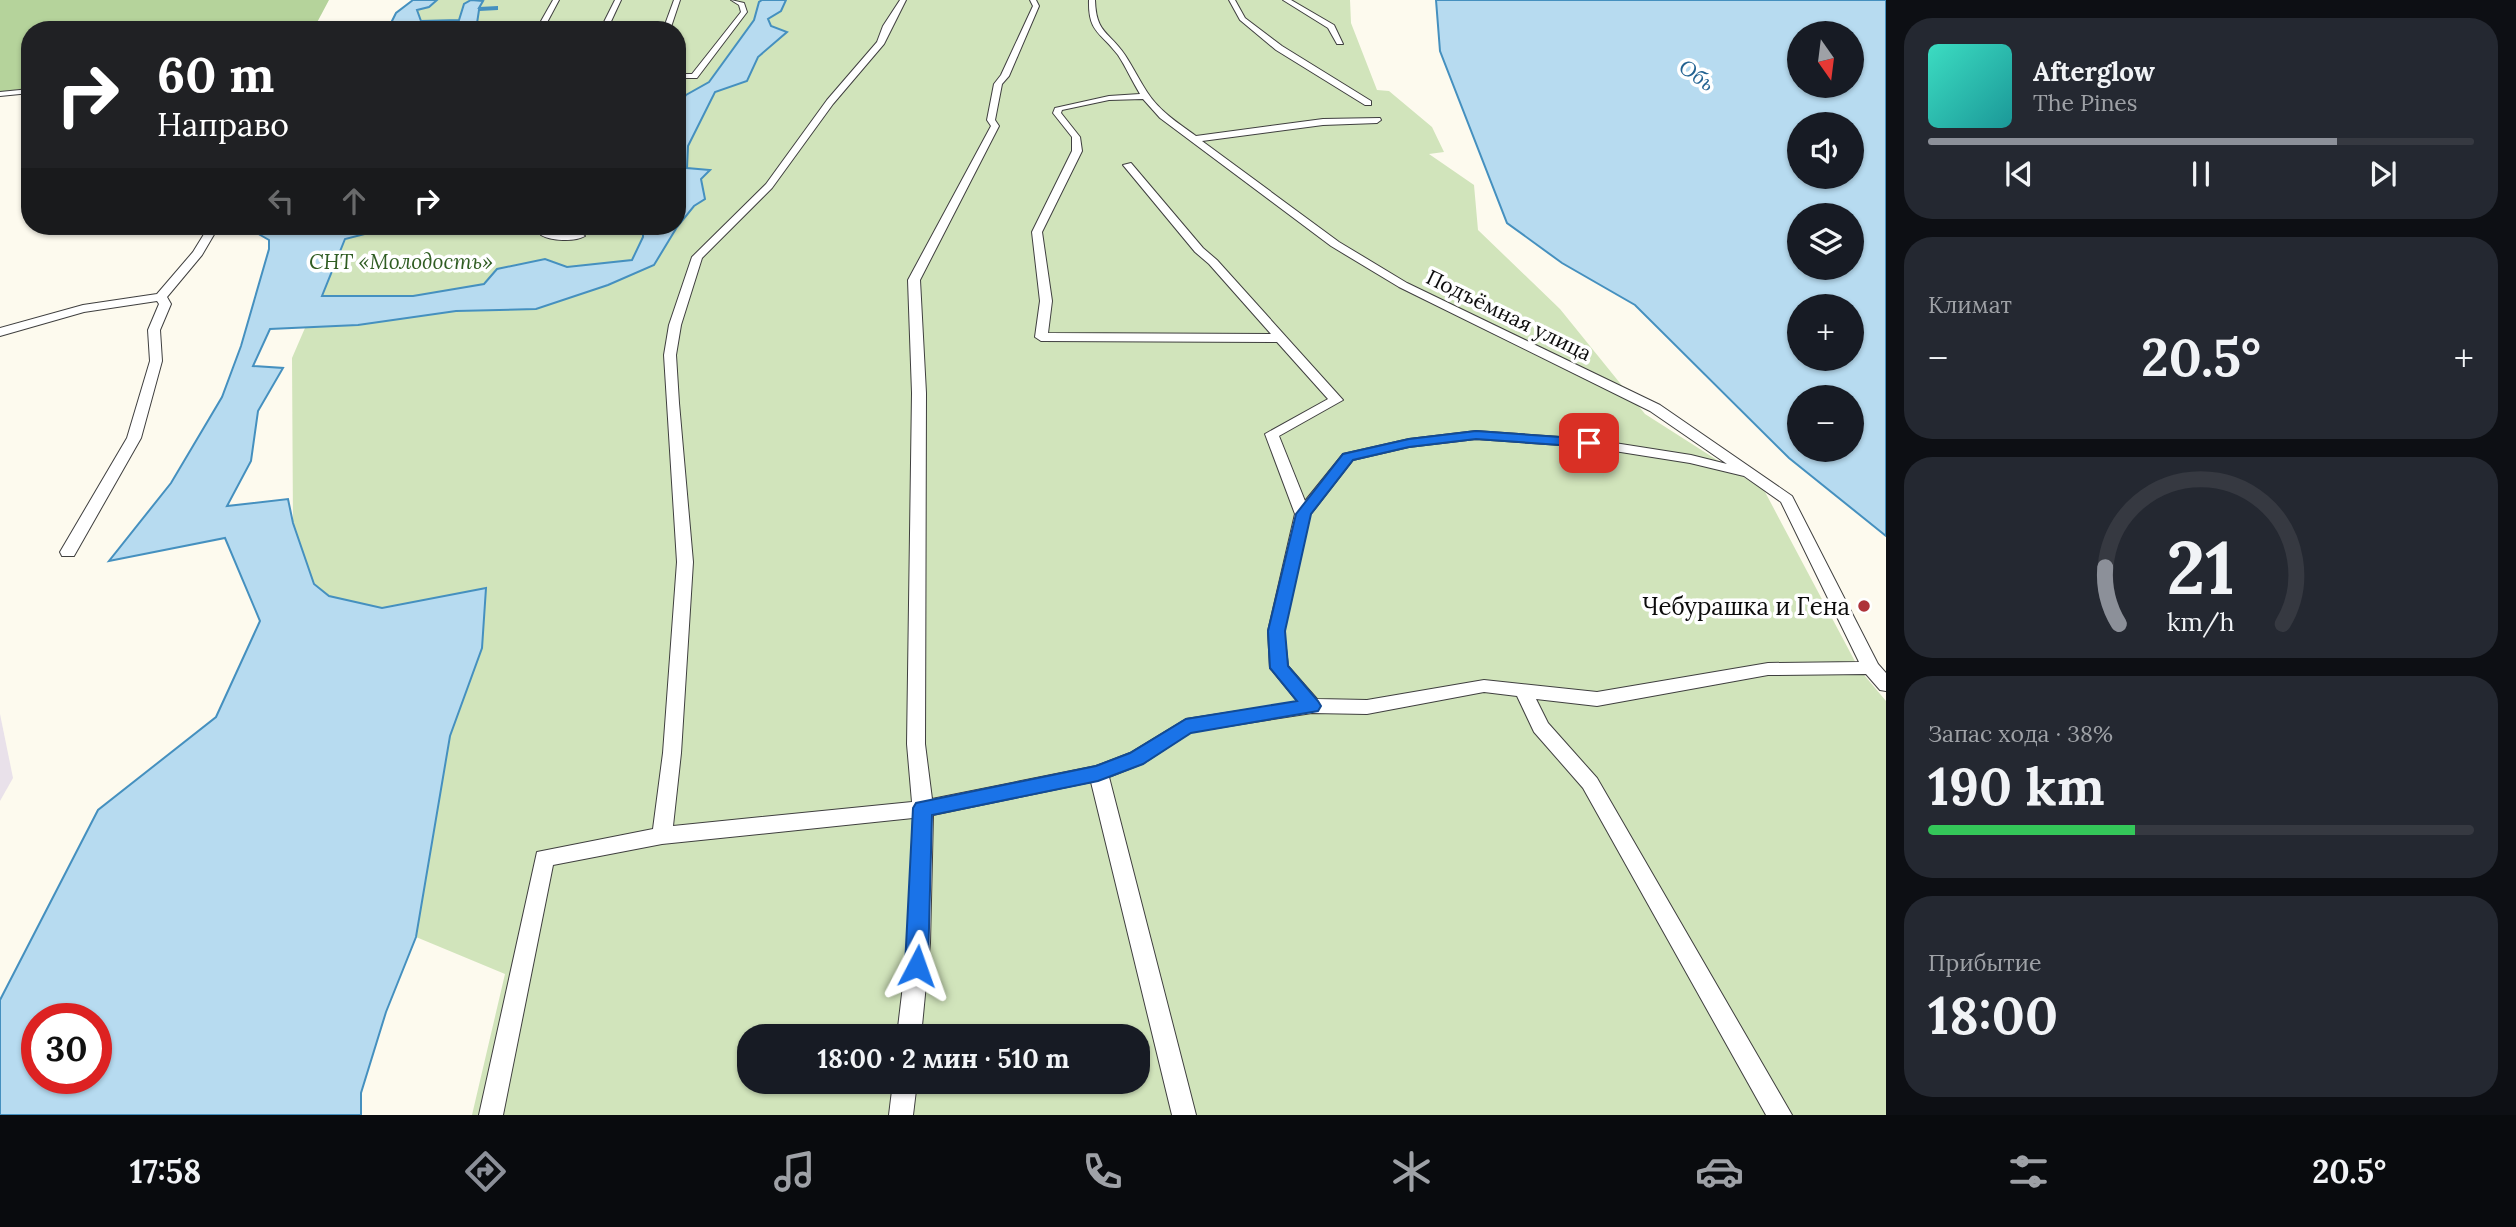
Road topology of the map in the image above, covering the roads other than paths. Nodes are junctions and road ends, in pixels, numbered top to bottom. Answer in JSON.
{"nodes":[{"id":1,"x":556,"y":0,"type":"edge"},
{"id":2,"x":618,"y":0,"type":"edge"},
{"id":3,"x":677,"y":0,"type":"edge"},
{"id":4,"x":734,"y":0,"type":"edge"},
{"id":5,"x":904,"y":0,"type":"edge"},
{"id":6,"x":1033,"y":0,"type":"edge"},
{"id":7,"x":1092,"y":0,"type":"edge"},
{"id":8,"x":1232,"y":0,"type":"edge"},
{"id":9,"x":1286,"y":0,"type":"edge"},
{"id":10,"x":544,"y":21,"type":"edge"},
{"id":11,"x":608,"y":21,"type":"edge"},
{"id":12,"x":669,"y":21,"type":"edge"},
{"id":13,"x":1340,"y":42,"type":"dead end"},
{"id":14,"x":686,"y":76,"type":"edge"},
{"id":15,"x":21,"y":92,"type":"edge"},
{"id":16,"x":0,"y":94,"type":"edge"},
{"id":17,"x":1145,"y":96,"type":"junction"},
{"id":18,"x":1368,"y":103,"type":"dead end"},
{"id":19,"x":1377,"y":120,"type":"dead end"},
{"id":20,"x":1194,"y":139,"type":"junction"},
{"id":21,"x":1128,"y":165,"type":"dead end"},
{"id":22,"x":209,"y":235,"type":"edge"},
{"id":23,"x":547,"y":235,"type":"edge"},
{"id":24,"x":580,"y":236,"type":"dead end"},
{"id":25,"x":161,"y":297,"type":"junction"},
{"id":26,"x":0,"y":331,"type":"edge"},
{"id":27,"x":1280,"y":338,"type":"junction"},
{"id":28,"x":1752,"y":475,"type":"junction"},
{"id":29,"x":1303,"y":514,"type":"junction"},
{"id":30,"x":68,"y":552,"type":"dead end"},
{"id":31,"x":1871,"y":668,"type":"junction"},
{"id":32,"x":1886,"y":685,"type":"edge"},
{"id":33,"x":1524,"y":692,"type":"junction"},
{"id":34,"x":1312,"y":706,"type":"junction"},
{"id":35,"x":1098,"y":773,"type":"junction"},
{"id":36,"x":923,"y":808,"type":"junction"},
{"id":37,"x":662,"y":836,"type":"junction"},
{"id":38,"x":910,"y":1024,"type":"edge"},
{"id":39,"x":904,"y":1094,"type":"edge"},
{"id":40,"x":491,"y":1115,"type":"edge"},
{"id":41,"x":901,"y":1115,"type":"edge"},
{"id":42,"x":1184,"y":1115,"type":"edge"},
{"id":43,"x":1780,"y":1115,"type":"edge"}],
"edges":[{"from":1,"to":10,"type":"street"},
{"from":2,"to":11,"type":"street"},
{"from":3,"to":12,"type":"street"},
{"from":4,"to":14,"type":"street"},
{"from":5,"to":37,"type":"street"},
{"from":6,"to":36,"type":"street"},
{"from":7,"to":17,"type":"street","name":"Подъёмная улица"},
{"from":8,"to":18,"type":"street"},
{"from":9,"to":13,"type":"street"},
{"from":15,"to":16,"type":"street"},
{"from":17,"to":20,"type":"street","name":"Подъёмная улица"},
{"from":17,"to":27,"type":"street"},
{"from":19,"to":20,"type":"street"},
{"from":20,"to":28,"type":"street","name":"Подъёмная улица"},
{"from":21,"to":27,"type":"street"},
{"from":22,"to":25,"type":"street"},
{"from":23,"to":24,"type":"street"},
{"from":25,"to":26,"type":"street"},
{"from":25,"to":30,"type":"street"},
{"from":27,"to":29,"type":"street"},
{"from":28,"to":29,"type":"street"},
{"from":28,"to":31,"type":"street","name":"Подъёмная улица"},
{"from":29,"to":34,"type":"street"},
{"from":31,"to":32,"type":"street","name":"Подъёмная улица"},
{"from":31,"to":33,"type":"street"},
{"from":33,"to":34,"type":"street"},
{"from":33,"to":43,"type":"street"},
{"from":34,"to":35,"type":"street"},
{"from":35,"to":36,"type":"street"},
{"from":35,"to":42,"type":"street"},
{"from":36,"to":37,"type":"street"},
{"from":36,"to":38,"type":"street"},
{"from":37,"to":40,"type":"street"},
{"from":39,"to":41,"type":"street"}]}
